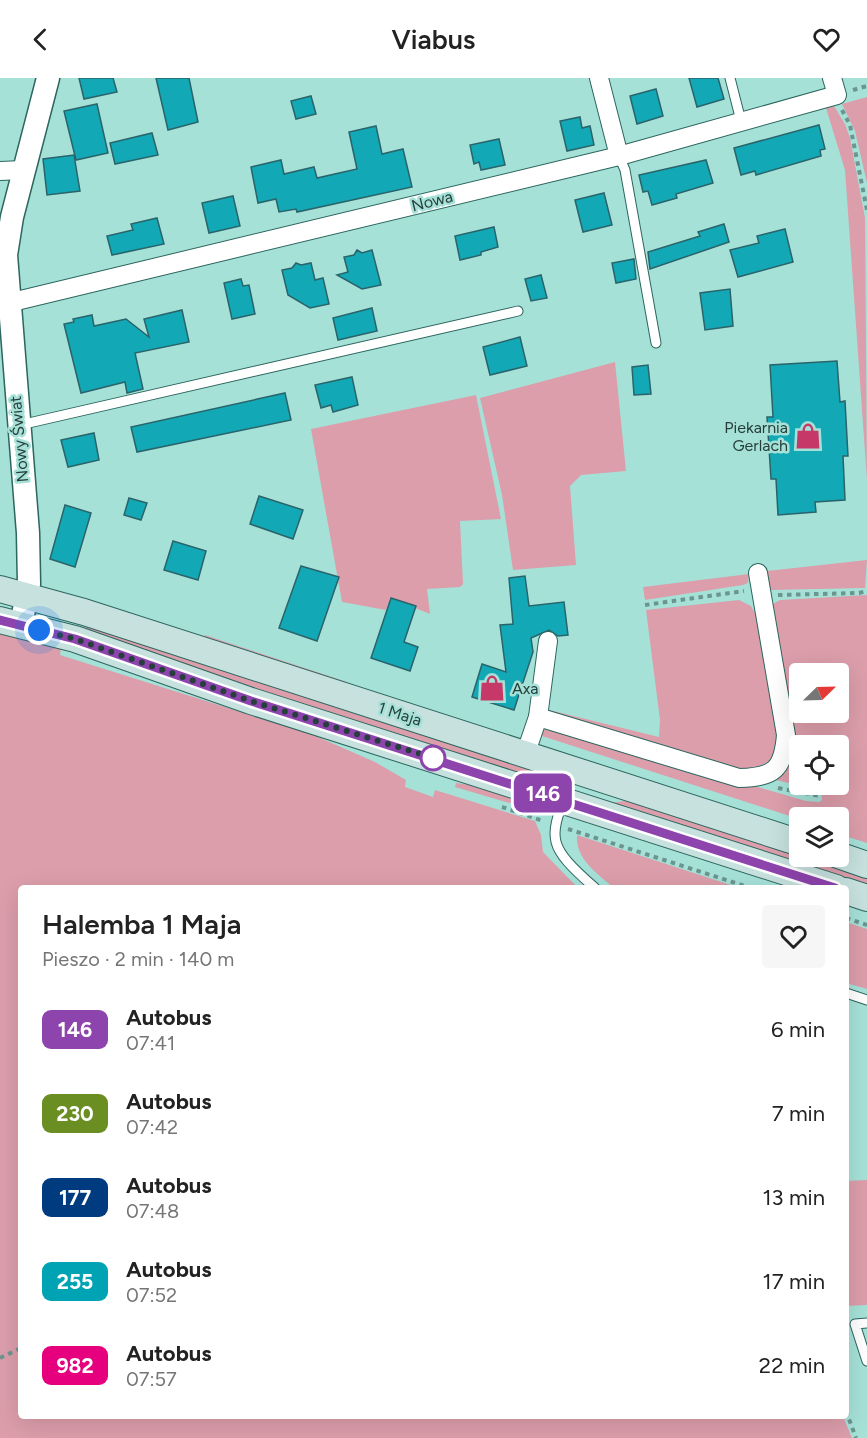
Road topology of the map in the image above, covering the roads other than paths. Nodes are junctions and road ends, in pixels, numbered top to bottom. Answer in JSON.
{"nodes":[{"id":1,"x":48,"y":78,"type":"edge"},
{"id":2,"x":599,"y":78,"type":"edge"},
{"id":3,"x":730,"y":78,"type":"edge"},
{"id":4,"x":834,"y":86,"type":"edge"},
{"id":5,"x":741,"y":121,"type":"junction"},
{"id":6,"x":619,"y":156,"type":"junction"},
{"id":7,"x":23,"y":170,"type":"junction"},
{"id":8,"x":0,"y":171,"type":"edge"},
{"id":9,"x":8,"y":303,"type":"junction"},
{"id":10,"x":518,"y":311,"type":"dead end"},
{"id":11,"x":656,"y":343,"type":"dead end"},
{"id":12,"x":18,"y":426,"type":"junction"},
{"id":13,"x":758,"y":573,"type":"dead end"},
{"id":14,"x":0,"y":589,"type":"edge"},
{"id":15,"x":28,"y":595,"type":"junction"},
{"id":16,"x":11,"y":623,"type":"edge"},
{"id":17,"x":548,"y":641,"type":"dead end"},
{"id":18,"x":538,"y":717,"type":"junction"},
{"id":19,"x":525,"y":755,"type":"junction"},
{"id":20,"x":574,"y":771,"type":"junction"},
{"id":21,"x":564,"y":799,"type":"junction"},
{"id":22,"x":789,"y":839,"type":"edge"},
{"id":23,"x":849,"y":859,"type":"edge"},
{"id":24,"x":867,"y":865,"type":"edge"},
{"id":25,"x":591,"y":885,"type":"edge"},
{"id":26,"x":827,"y":885,"type":"edge"},
{"id":27,"x":849,"y":892,"type":"edge"},
{"id":28,"x":867,"y":898,"type":"edge"},
{"id":29,"x":849,"y":994,"type":"edge"},
{"id":30,"x":867,"y":1000,"type":"edge"},
{"id":31,"x":867,"y":1323,"type":"edge"},
{"id":32,"x":867,"y":1361,"type":"edge"}],
"edges":[{"from":1,"to":7,"type":"street","name":"Nowy Świat"},
{"from":2,"to":6,"type":"street"},
{"from":3,"to":5,"type":"lane"},
{"from":4,"to":5,"type":"street","name":"Nowa"},
{"from":5,"to":6,"type":"street","name":"Nowa"},
{"from":6,"to":9,"type":"street","name":"Nowa"},
{"from":6,"to":11,"type":"lane"},
{"from":7,"to":8,"type":"street"},
{"from":7,"to":9,"type":"street","name":"Nowy Świat"},
{"from":9,"to":12,"type":"street","name":"Nowy Świat"},
{"from":10,"to":12,"type":"lane"},
{"from":12,"to":15,"type":"street","name":"Nowy Świat"},
{"from":13,"to":18,"type":"street"},
{"from":14,"to":15,"type":"main road","name":"1 Maja"},
{"from":15,"to":16,"type":"street","name":"Nowy Świat"},
{"from":15,"to":19,"type":"main road","name":"1 Maja"},
{"from":16,"to":21,"type":"main road","name":"1 Maja"},
{"from":17,"to":18,"type":"street"},
{"from":18,"to":19,"type":"street"},
{"from":19,"to":20,"type":"main road","name":"1 Maja"},
{"from":20,"to":21,"type":"lane"},
{"from":20,"to":22,"type":"main road","name":"1 Maja"},
{"from":21,"to":25,"type":"lane"},
{"from":21,"to":26,"type":"main road","name":"1 Maja"},
{"from":23,"to":24,"type":"main road"},
{"from":27,"to":28,"type":"main road"},
{"from":29,"to":30,"type":"lane"},
{"from":31,"to":32,"type":"lane"}]}
